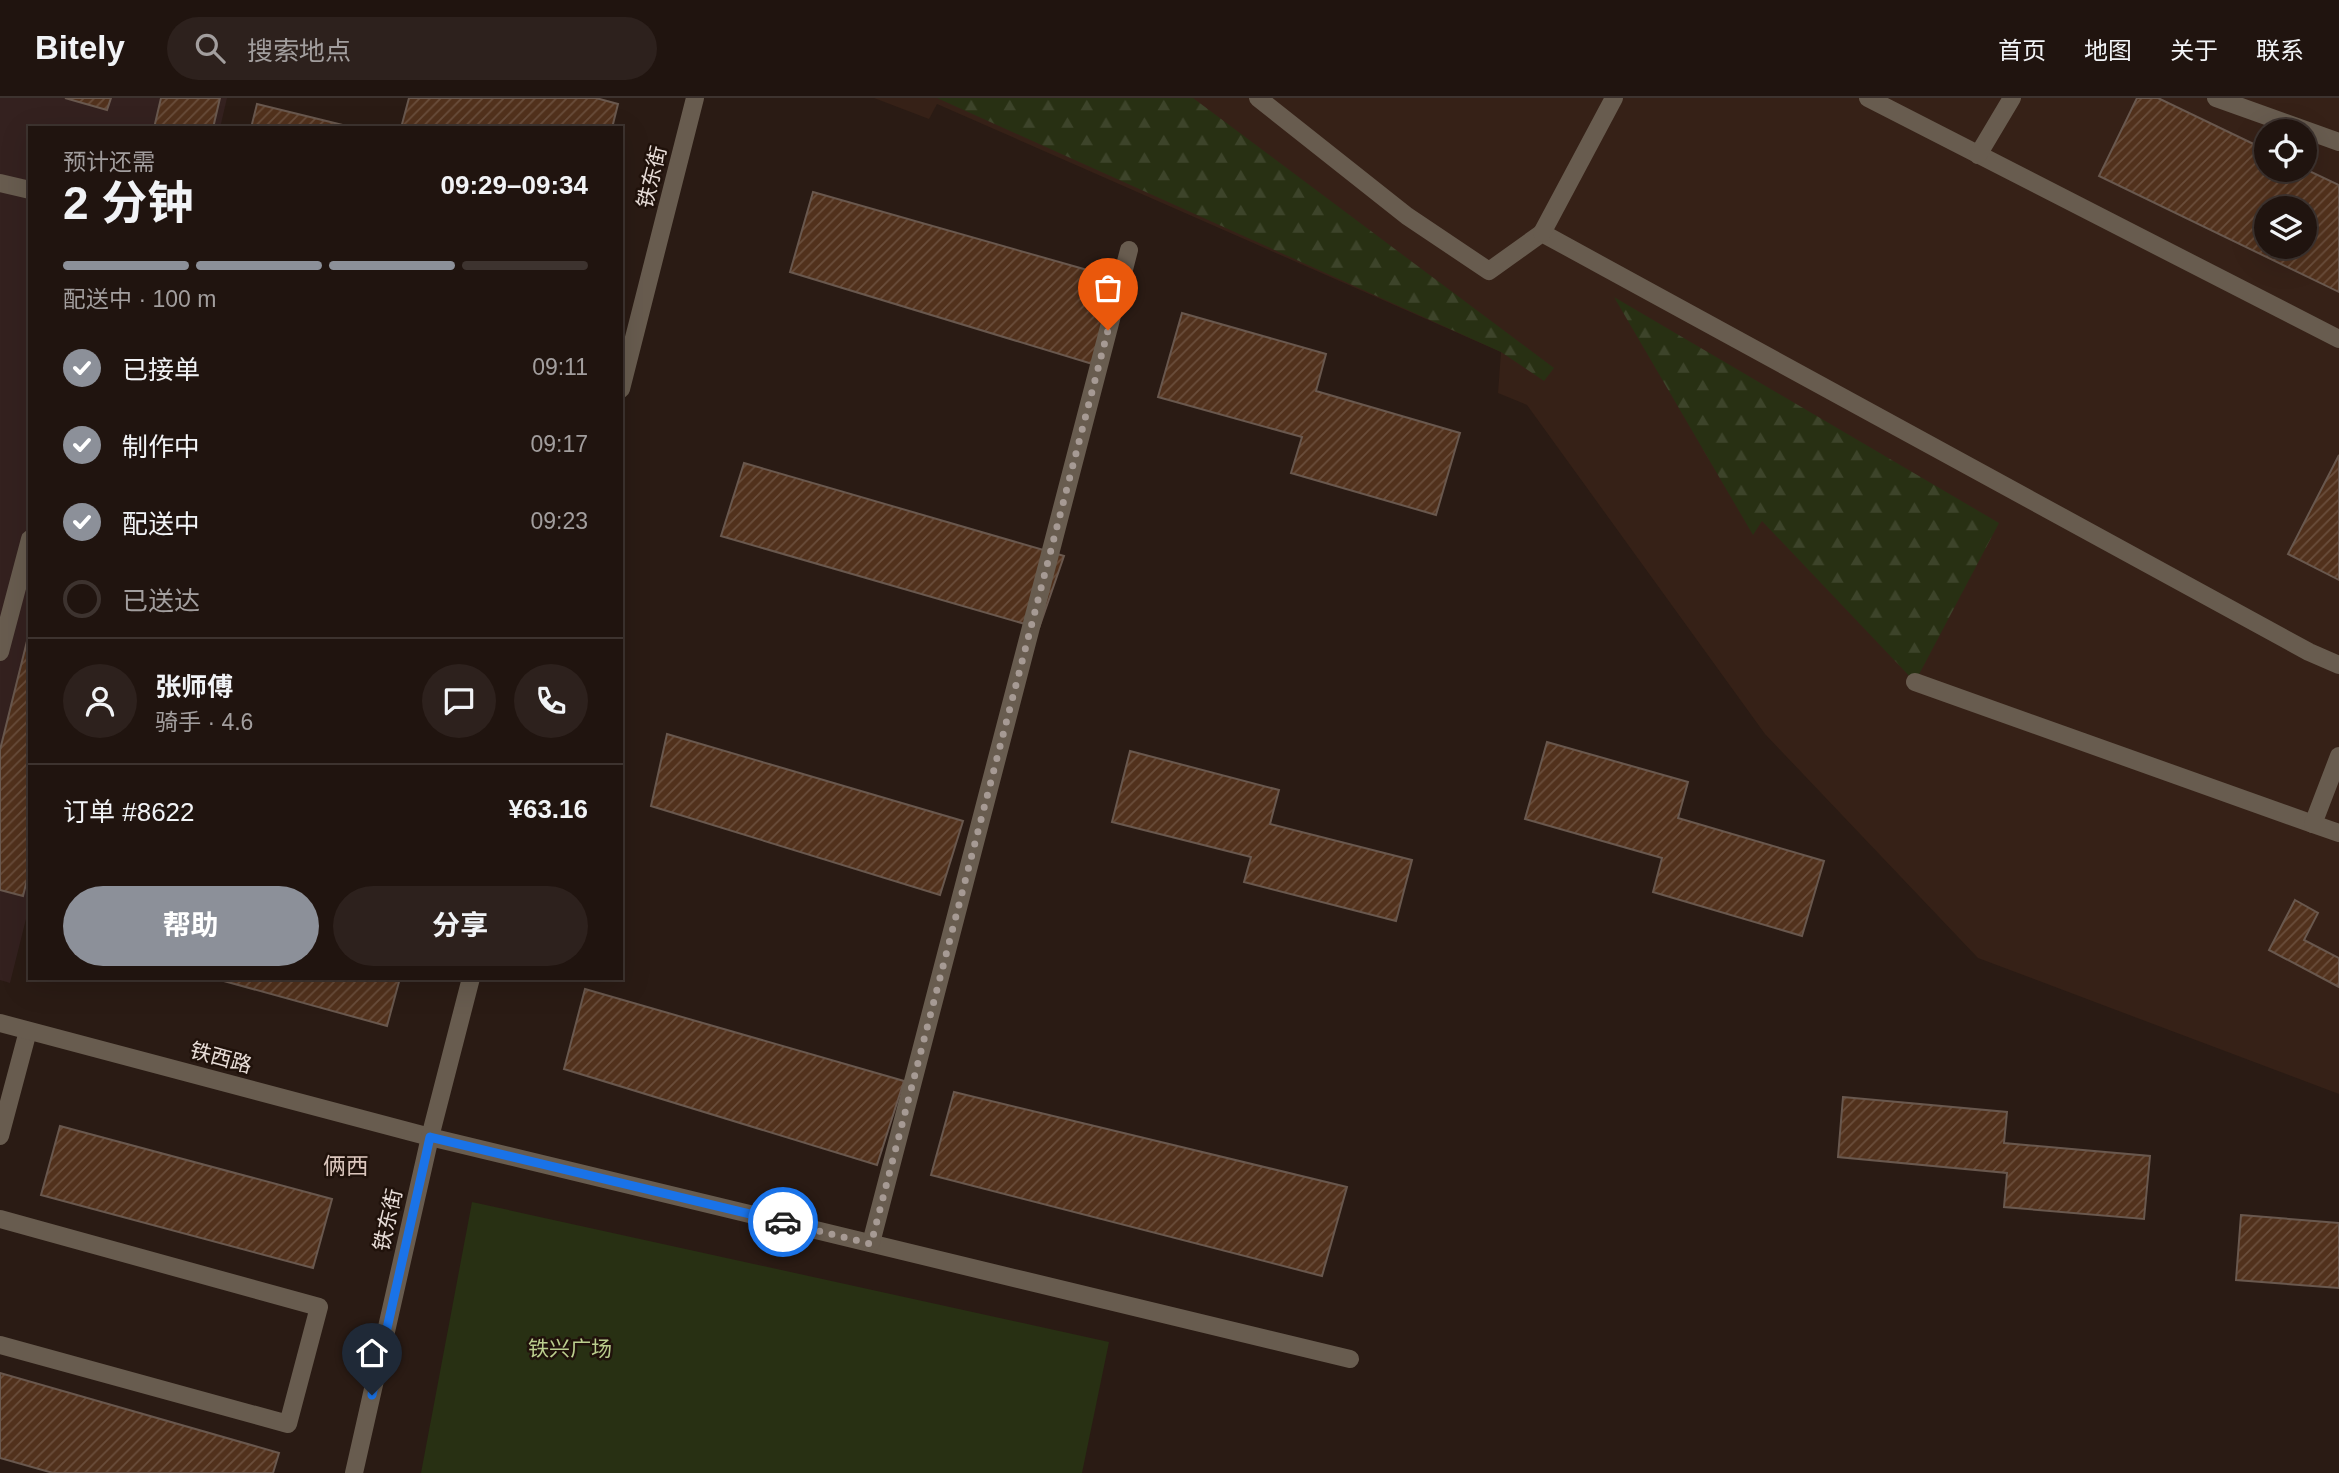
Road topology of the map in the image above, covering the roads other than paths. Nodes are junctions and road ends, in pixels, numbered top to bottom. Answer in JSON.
{"nodes":[{"id":1,"x":695,"y":98,"type":"edge"},
{"id":2,"x":1258,"y":98,"type":"edge"},
{"id":3,"x":1614,"y":98,"type":"edge"},
{"id":4,"x":1868,"y":98,"type":"edge"},
{"id":5,"x":2012,"y":98,"type":"edge"},
{"id":6,"x":2216,"y":98,"type":"edge"},
{"id":7,"x":2339,"y":142,"type":"edge"},
{"id":8,"x":1978,"y":155,"type":"junction"},
{"id":9,"x":0,"y":183,"type":"edge"},
{"id":10,"x":28,"y":190,"type":"edge"},
{"id":11,"x":1542,"y":233,"type":"junction"},
{"id":12,"x":1129,"y":250,"type":"dead end"},
{"id":13,"x":2339,"y":339,"type":"edge"},
{"id":14,"x":623,"y":381,"type":"edge"},
{"id":15,"x":28,"y":546,"type":"edge"},
{"id":16,"x":0,"y":652,"type":"edge"},
{"id":17,"x":2339,"y":665,"type":"edge"},
{"id":18,"x":1914,"y":682,"type":"dead end"},
{"id":19,"x":2339,"y":756,"type":"edge"},
{"id":20,"x":2313,"y":824,"type":"junction"},
{"id":21,"x":2339,"y":833,"type":"edge"},
{"id":22,"x":470,"y":980,"type":"edge"},
{"id":23,"x":0,"y":1023,"type":"edge"},
{"id":24,"x":28,"y":1031,"type":"junction"},
{"id":25,"x":0,"y":1136,"type":"edge"},
{"id":26,"x":430,"y":1137,"type":"junction"},
{"id":27,"x":0,"y":1219,"type":"edge"},
{"id":28,"x":871,"y":1244,"type":"junction"},
{"id":29,"x":0,"y":1345,"type":"edge"},
{"id":30,"x":1350,"y":1359,"type":"dead end"},
{"id":31,"x":354,"y":1473,"type":"edge"}],
"edges":[{"from":1,"to":14,"type":"street","name":"铁东街"},
{"from":2,"to":11,"type":"street"},
{"from":3,"to":11,"type":"street"},
{"from":4,"to":8,"type":"street"},
{"from":5,"to":8,"type":"street"},
{"from":6,"to":7,"type":"street"},
{"from":8,"to":13,"type":"street"},
{"from":9,"to":10,"type":"street"},
{"from":11,"to":17,"type":"street"},
{"from":12,"to":28,"type":"street"},
{"from":15,"to":16,"type":"street"},
{"from":18,"to":20,"type":"street"},
{"from":19,"to":20,"type":"street"},
{"from":20,"to":21,"type":"street"},
{"from":22,"to":26,"type":"street","name":"铁东街"},
{"from":23,"to":24,"type":"street","name":"铁西路"},
{"from":24,"to":25,"type":"street"},
{"from":24,"to":26,"type":"street","name":"铁西路"},
{"from":26,"to":28,"type":"street","name":"铁西路"},
{"from":26,"to":31,"type":"street","name":"铁东街"},
{"from":27,"to":29,"type":"street"},
{"from":28,"to":30,"type":"street","name":"铁西路"}]}
